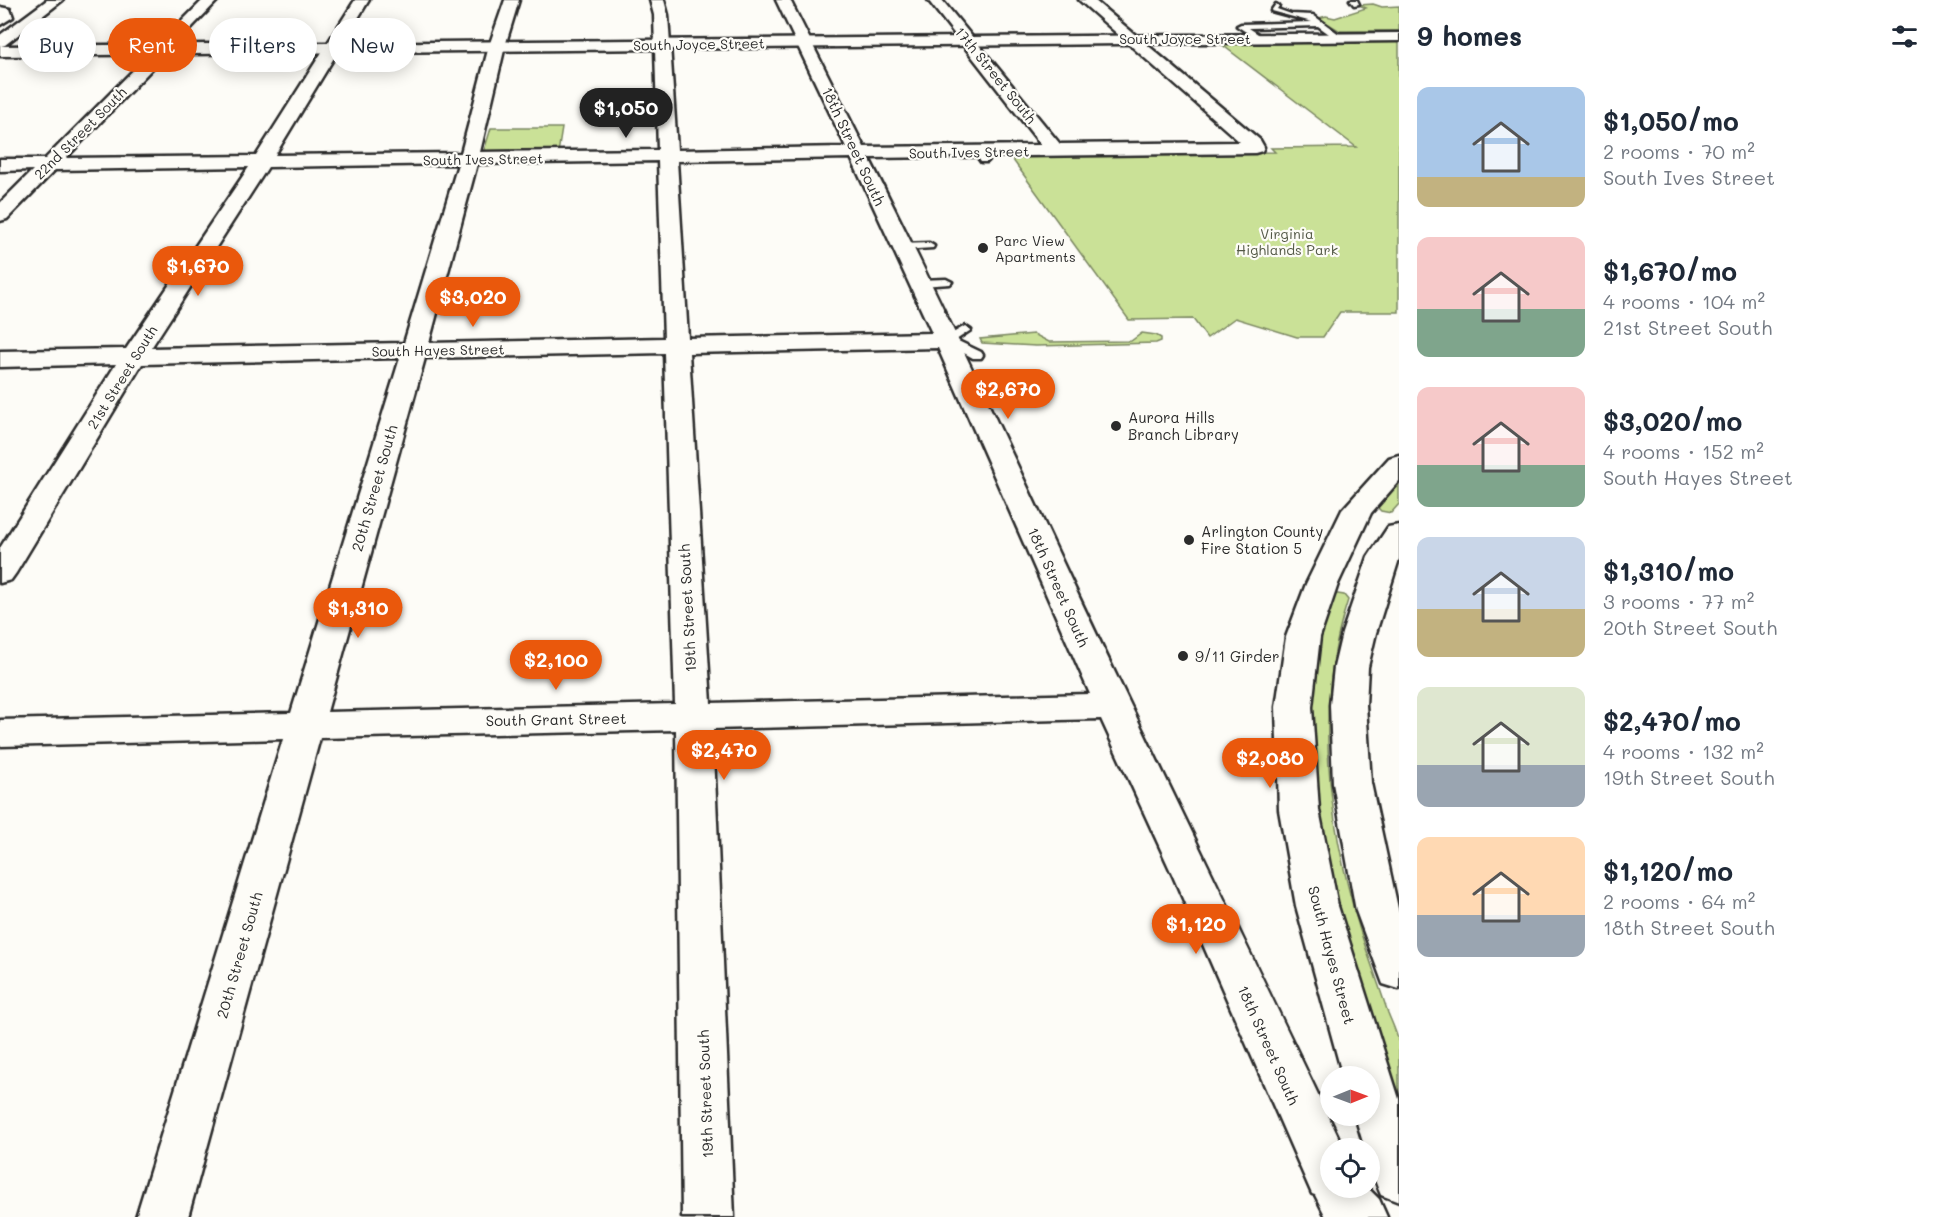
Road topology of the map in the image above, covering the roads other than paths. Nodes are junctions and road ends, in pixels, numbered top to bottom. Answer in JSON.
{"nodes":[{"id":1,"x":56,"y":0,"type":"edge"},
{"id":2,"x":211,"y":0,"type":"edge"},
{"id":3,"x":362,"y":0,"type":"edge"},
{"id":4,"x":512,"y":0,"type":"edge"},
{"id":5,"x":657,"y":0,"type":"edge"},
{"id":6,"x":783,"y":0,"type":"edge"},
{"id":7,"x":935,"y":0,"type":"edge"},
{"id":8,"x":1086,"y":0,"type":"edge"},
{"id":9,"x":1276,"y":6,"type":"dead end"},
{"id":10,"x":0,"y":11,"type":"edge"},
{"id":11,"x":193,"y":18,"type":"edge"},
{"id":12,"x":351,"y":18,"type":"edge"},
{"id":13,"x":0,"y":21,"type":"edge"},
{"id":14,"x":1317,"y":24,"type":"junction"},
{"id":15,"x":1282,"y":25,"type":"junction"},
{"id":16,"x":1399,"y":36,"type":"edge"},
{"id":17,"x":1339,"y":37,"type":"junction"},
{"id":18,"x":1258,"y":38,"type":"junction"},
{"id":19,"x":1304,"y":38,"type":"junction"},
{"id":20,"x":1132,"y":39,"type":"junction"},
{"id":21,"x":968,"y":40,"type":"junction"},
{"id":22,"x":0,"y":42,"type":"edge"},
{"id":23,"x":804,"y":43,"type":"junction"},
{"id":24,"x":662,"y":44,"type":"junction"},
{"id":25,"x":416,"y":46,"type":"edge"},
{"id":26,"x":497,"y":46,"type":"junction"},
{"id":27,"x":329,"y":47,"type":"edge"},
{"id":28,"x":197,"y":49,"type":"edge"},
{"id":29,"x":0,"y":51,"type":"edge"},
{"id":30,"x":108,"y":52,"type":"edge"},
{"id":31,"x":329,"y":55,"type":"edge"},
{"id":32,"x":140,"y":72,"type":"edge"},
{"id":33,"x":1056,"y":151,"type":"junction"},
{"id":34,"x":858,"y":154,"type":"junction"},
{"id":35,"x":666,"y":156,"type":"junction"},
{"id":36,"x":468,"y":159,"type":"junction"},
{"id":37,"x":262,"y":161,"type":"junction"},
{"id":38,"x":0,"y":165,"type":"edge"},
{"id":39,"x":49,"y":165,"type":"junction"},
{"id":40,"x":0,"y":215,"type":"edge"},
{"id":41,"x":956,"y":335,"type":"junction"},
{"id":42,"x":675,"y":346,"type":"junction"},
{"id":43,"x":414,"y":351,"type":"junction"},
{"id":44,"x":977,"y":355,"type":"dead end"},
{"id":45,"x":134,"y":356,"type":"junction"},
{"id":46,"x":0,"y":359,"type":"edge"},
{"id":47,"x":1399,"y":464,"type":"edge"},
{"id":48,"x":1399,"y":534,"type":"edge"},
{"id":49,"x":0,"y":573,"type":"edge"},
{"id":50,"x":1113,"y":706,"type":"junction"},
{"id":51,"x":693,"y":715,"type":"junction"},
{"id":52,"x":307,"y":725,"type":"junction"},
{"id":53,"x":0,"y":733,"type":"edge"},
{"id":54,"x":1399,"y":970,"type":"edge"},
{"id":55,"x":1364,"y":1066,"type":"edge"},
{"id":56,"x":1380,"y":1116,"type":"edge"},
{"id":57,"x":1320,"y":1157,"type":"edge"},
{"id":58,"x":1399,"y":1177,"type":"edge"},
{"id":59,"x":1344,"y":1198,"type":"edge"},
{"id":60,"x":162,"y":1217,"type":"edge"},
{"id":61,"x":708,"y":1217,"type":"edge"},
{"id":62,"x":1361,"y":1217,"type":"edge"}],
"edges":[{"from":1,"to":22,"type":"street"},
{"from":2,"to":11,"type":"street","name":"22nd Street South"},
{"from":3,"to":12,"type":"street","name":"21st Street South"},
{"from":4,"to":26,"type":"street","name":"20th Street South"},
{"from":5,"to":24,"type":"street","name":"19th Street South"},
{"from":6,"to":23,"type":"street","name":"18th Street South"},
{"from":7,"to":21,"type":"street","name":"17th Street South"},
{"from":8,"to":20,"type":"street"},
{"from":9,"to":14,"type":"lane"},
{"from":10,"to":13,"type":"street"},
{"from":14,"to":15,"type":"lane"},
{"from":14,"to":17,"type":"lane"},
{"from":15,"to":18,"type":"lane"},
{"from":15,"to":19,"type":"lane"},
{"from":16,"to":17,"type":"street","name":"South Joyce Street"},
{"from":17,"to":19,"type":"street","name":"South Joyce Street"},
{"from":18,"to":19,"type":"street","name":"South Joyce Street"},
{"from":18,"to":20,"type":"street","name":"South Joyce Street"},
{"from":20,"to":21,"type":"street","name":"South Joyce Street"},
{"from":20,"to":33,"type":"street","name":"South Ives Street"},
{"from":21,"to":23,"type":"street","name":"South Joyce Street"},
{"from":21,"to":33,"type":"street","name":"17th Street South"},
{"from":23,"to":24,"type":"street","name":"South Joyce Street"},
{"from":23,"to":34,"type":"street","name":"18th Street South"},
{"from":24,"to":26,"type":"street","name":"South Joyce Street"},
{"from":24,"to":35,"type":"street","name":"19th Street South"},
{"from":25,"to":26,"type":"street","name":"South Joyce Street"},
{"from":26,"to":36,"type":"street","name":"20th Street South"},
{"from":27,"to":28,"type":"street","name":"South Joyce Street"},
{"from":29,"to":30,"type":"street","name":"South Joyce Street"},
{"from":31,"to":37,"type":"street","name":"21st Street South"},
{"from":32,"to":39,"type":"street","name":"22nd Street South"},
{"from":33,"to":34,"type":"street","name":"South Ives Street"},
{"from":34,"to":35,"type":"street","name":"South Ives Street"},
{"from":34,"to":41,"type":"street","name":"18th Street South"},
{"from":35,"to":36,"type":"street","name":"South Ives Street"},
{"from":35,"to":42,"type":"street","name":"19th Street South"},
{"from":36,"to":37,"type":"street","name":"South Ives Street"},
{"from":36,"to":43,"type":"street","name":"20th Street South"},
{"from":37,"to":39,"type":"street","name":"South Ives Street"},
{"from":37,"to":45,"type":"street","name":"21st Street South"},
{"from":38,"to":39,"type":"street","name":"South Ives Street"},
{"from":39,"to":40,"type":"street","name":"22nd Street South"},
{"from":41,"to":42,"type":"street","name":"South Hayes Street"},
{"from":41,"to":44,"type":"lane"},
{"from":41,"to":50,"type":"street","name":"18th Street South"},
{"from":42,"to":43,"type":"street","name":"South Hayes Street"},
{"from":42,"to":51,"type":"street","name":"19th Street South"},
{"from":43,"to":45,"type":"street","name":"South Hayes Street"},
{"from":43,"to":52,"type":"street","name":"20th Street South"},
{"from":45,"to":46,"type":"street","name":"South Hayes Street"},
{"from":45,"to":49,"type":"street","name":"21st Street South"},
{"from":47,"to":55,"type":"street","name":"South Hayes Street"},
{"from":48,"to":54,"type":"street"},
{"from":50,"to":51,"type":"street","name":"South Grant Street"},
{"from":50,"to":57,"type":"street","name":"18th Street South"},
{"from":51,"to":52,"type":"street","name":"South Grant Street"},
{"from":51,"to":61,"type":"street","name":"19th Street South"},
{"from":52,"to":53,"type":"street","name":"South Grant Street"},
{"from":52,"to":60,"type":"street","name":"20th Street South"},
{"from":56,"to":58,"type":"street"},
{"from":59,"to":62,"type":"street"}]}
